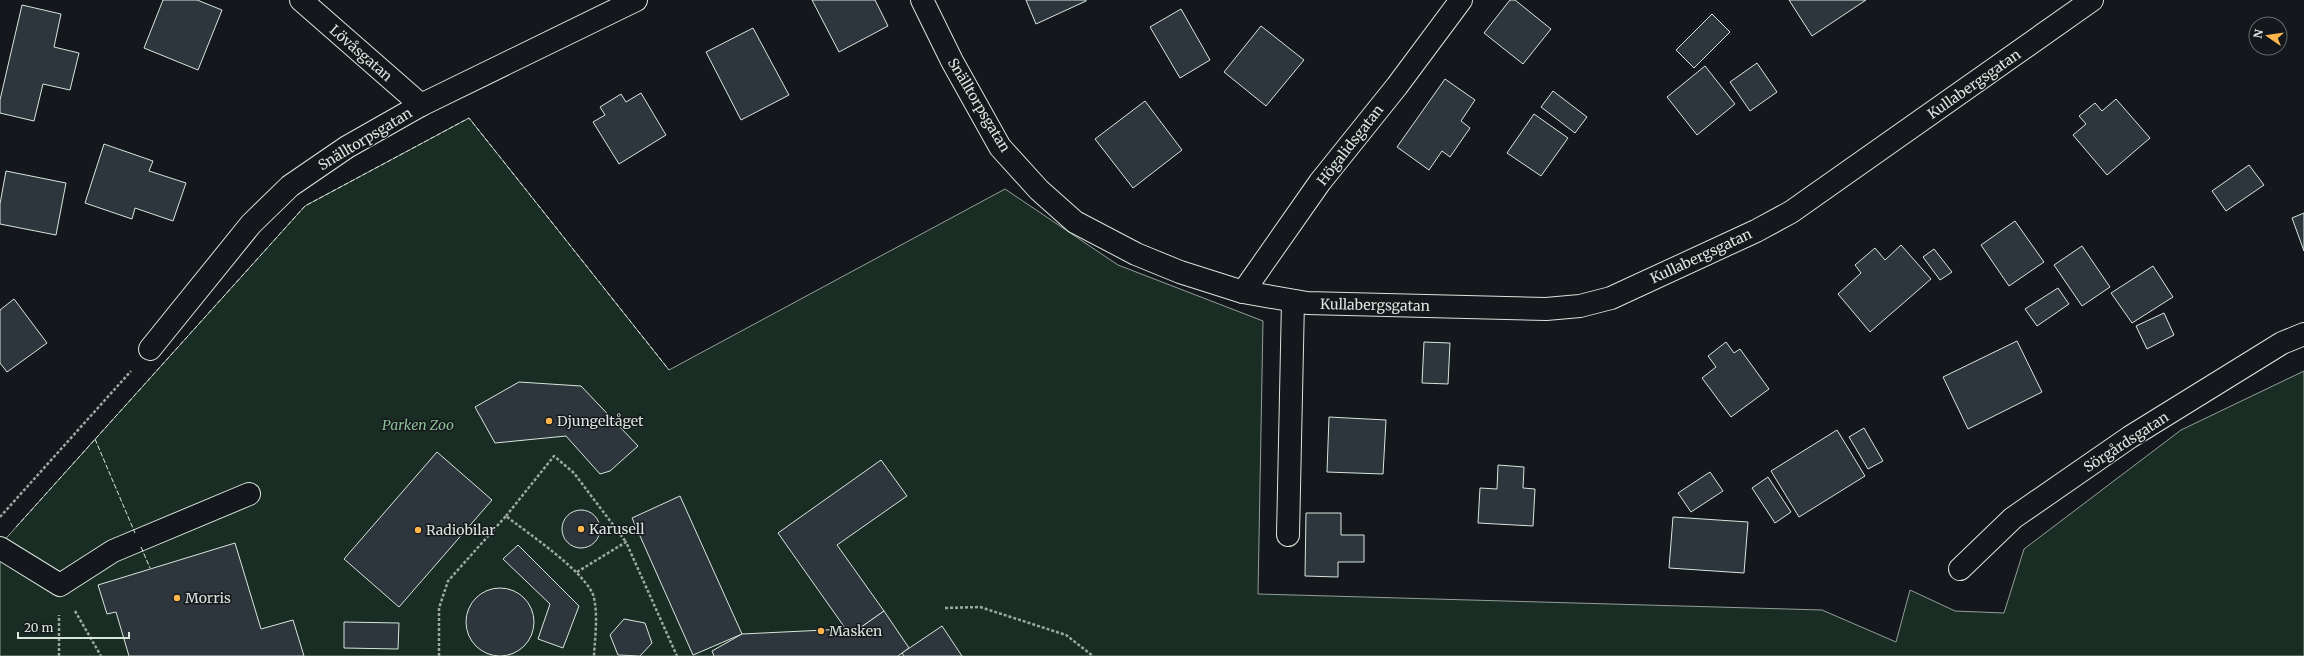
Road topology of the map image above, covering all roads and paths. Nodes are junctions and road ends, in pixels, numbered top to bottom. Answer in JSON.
{"nodes":[{"id":1,"x":302,"y":0,"type":"edge"},
{"id":2,"x":636,"y":0,"type":"edge"},
{"id":3,"x":922,"y":0,"type":"edge"},
{"id":4,"x":1461,"y":0,"type":"edge"},
{"id":5,"x":2092,"y":0,"type":"edge"},
{"id":6,"x":421,"y":105,"type":"junction"},
{"id":7,"x":1243,"y":292,"type":"junction"},
{"id":8,"x":1294,"y":301,"type":"junction"},
{"id":9,"x":2304,"y":334,"type":"edge"},
{"id":10,"x":150,"y":349,"type":"joint"},
{"id":11,"x":248,"y":494,"type":"dead end"},
{"id":12,"x":506,"y":516,"type":"junction"},
{"id":13,"x":0,"y":517,"type":"edge"},
{"id":14,"x":1288,"y":534,"type":"dead end"},
{"id":15,"x":626,"y":542,"type":"junction"},
{"id":16,"x":0,"y":548,"type":"edge"},
{"id":17,"x":1960,"y":569,"type":"dead end"},
{"id":18,"x":577,"y":572,"type":"junction"},
{"id":19,"x":60,"y":585,"type":"junction"},
{"id":20,"x":945,"y":608,"type":"dead end"},
{"id":21,"x":59,"y":656,"type":"edge"},
{"id":22,"x":101,"y":656,"type":"edge"},
{"id":23,"x":439,"y":656,"type":"edge"},
{"id":24,"x":594,"y":656,"type":"edge"},
{"id":25,"x":677,"y":656,"type":"edge"},
{"id":26,"x":1093,"y":656,"type":"edge"}],
"edges":[{"from":1,"to":6,"type":"street","name":"Lövåsgatan"},
{"from":2,"to":6,"type":"street","name":"Snälltorpsgatan"},
{"from":3,"to":7,"type":"street","name":"Snälltorpsgatan"},
{"from":4,"to":7,"type":"street","name":"Högalidsgatan"},
{"from":5,"to":8,"type":"street","name":"Kullabergsgatan"},
{"from":6,"to":10,"type":"street","name":"Snälltorpsgatan"},
{"from":7,"to":8,"type":"street","name":"Kullabergsgatan"},
{"from":8,"to":14,"type":"street"},
{"from":9,"to":17,"type":"street","name":"Sörgårdsgatan"},
{"from":10,"to":13,"type":"path"},
{"from":11,"to":19,"type":"street"},
{"from":12,"to":15,"type":"path"},
{"from":12,"to":18,"type":"path"},
{"from":12,"to":23,"type":"path"},
{"from":15,"to":18,"type":"path"},
{"from":15,"to":25,"type":"path"},
{"from":16,"to":19,"type":"street"},
{"from":18,"to":24,"type":"path"},
{"from":19,"to":21,"type":"path"},
{"from":19,"to":22,"type":"path"},
{"from":20,"to":26,"type":"path"}]}
